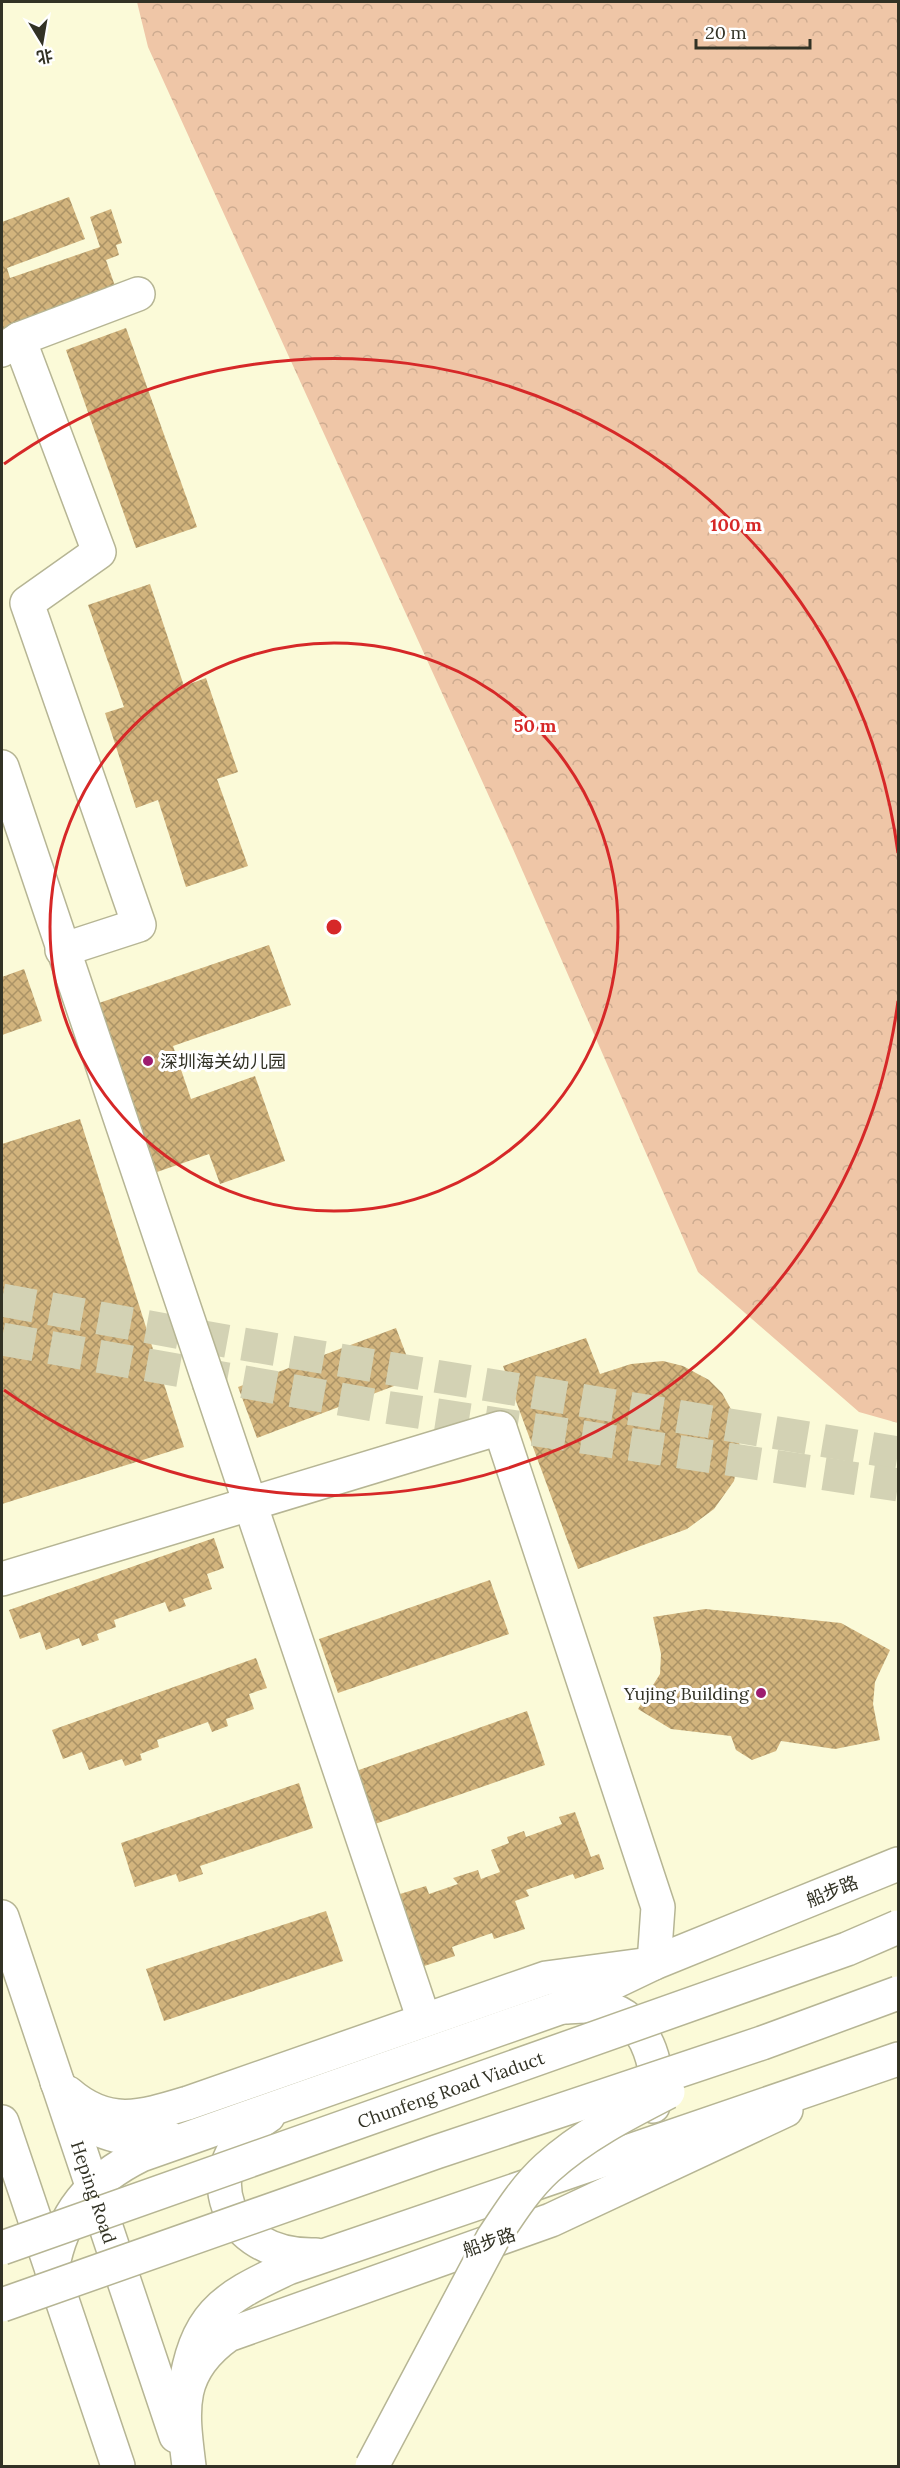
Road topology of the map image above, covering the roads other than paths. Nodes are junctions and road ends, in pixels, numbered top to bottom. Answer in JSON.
{"nodes":[{"id":1,"x":138,"y":294,"type":"dead end"},
{"id":2,"x":10,"y":344,"type":"edge"},
{"id":3,"x":2,"y":766,"type":"edge"},
{"id":4,"x":62,"y":951,"type":"junction"},
{"id":5,"x":249,"y":1504,"type":"junction"},
{"id":6,"x":2,"y":1579,"type":"edge"},
{"id":7,"x":898,"y":1864,"type":"edge"},
{"id":8,"x":2,"y":1917,"type":"edge"},
{"id":9,"x":898,"y":1927,"type":"edge"},
{"id":10,"x":654,"y":1963,"type":"junction"},
{"id":11,"x":898,"y":1993,"type":"edge"},
{"id":12,"x":562,"y":2007,"type":"junction"},
{"id":13,"x":424,"y":2020,"type":"junction"},
{"id":14,"x":762,"y":2043,"type":"junction"},
{"id":15,"x":888,"y":2063,"type":"edge"},
{"id":16,"x":57,"y":2082,"type":"junction"},
{"id":17,"x":284,"y":2105,"type":"junction"},
{"id":18,"x":2,"y":2122,"type":"edge"},
{"id":19,"x":194,"y":2137,"type":"junction"},
{"id":20,"x":612,"y":2157,"type":"junction"},
{"id":21,"x":92,"y":2187,"type":"junction"},
{"id":22,"x":2,"y":2248,"type":"edge"},
{"id":23,"x":329,"y":2254,"type":"junction"},
{"id":24,"x":52,"y":2270,"type":"junction"},
{"id":25,"x":2,"y":2305,"type":"edge"},
{"id":26,"x":184,"y":2393,"type":"junction"},
{"id":27,"x":118,"y":2466,"type":"edge"},
{"id":28,"x":187,"y":2466,"type":"edge"},
{"id":29,"x":372,"y":2466,"type":"edge"}],
"edges":[{"from":1,"to":2,"type":"main road"},
{"from":2,"to":4,"type":"main road"},
{"from":3,"to":4,"type":"main road"},
{"from":4,"to":5,"type":"main road"},
{"from":5,"to":6,"type":"main road"},
{"from":5,"to":10,"type":"main road"},
{"from":5,"to":13,"type":"main road"},
{"from":7,"to":10,"type":"main road","name":"船步路"},
{"from":8,"to":16,"type":"main road","name":"Heping Road"},
{"from":9,"to":22,"type":"main road","name":"Chunfeng Road Viaduct","bridge":true},
{"from":10,"to":12,"type":"main road","name":"船步路"},
{"from":10,"to":13,"type":"main road"},
{"from":11,"to":14,"type":"main road","bridge":true},
{"from":12,"to":17,"type":"main road","name":"船步路"},
{"from":12,"to":20,"type":"main road"},
{"from":13,"to":16,"type":"main road"},
{"from":14,"to":25,"type":"main road","bridge":true},
{"from":14,"to":29,"type":"main road","bridge":true},
{"from":15,"to":20,"type":"main road","name":"船步路"},
{"from":15,"to":26,"type":"main road","name":"船步路"},
{"from":16,"to":19,"type":"main road"},
{"from":16,"to":21,"type":"main road","name":"Heping Road"},
{"from":17,"to":19,"type":"main road","name":"船步路"},
{"from":17,"to":23,"type":"main road"},
{"from":18,"to":24,"type":"main road"},
{"from":19,"to":21,"type":"main road","name":"船步路"},
{"from":20,"to":23,"type":"main road","name":"船步路"},
{"from":21,"to":24,"type":"main road","name":"船步路"},
{"from":21,"to":28,"type":"main road","name":"Heping Road"},
{"from":23,"to":26,"type":"main road","name":"船步路"},
{"from":24,"to":27,"type":"main road"},
{"from":26,"to":28,"type":"main road","name":"船步路"}]}
